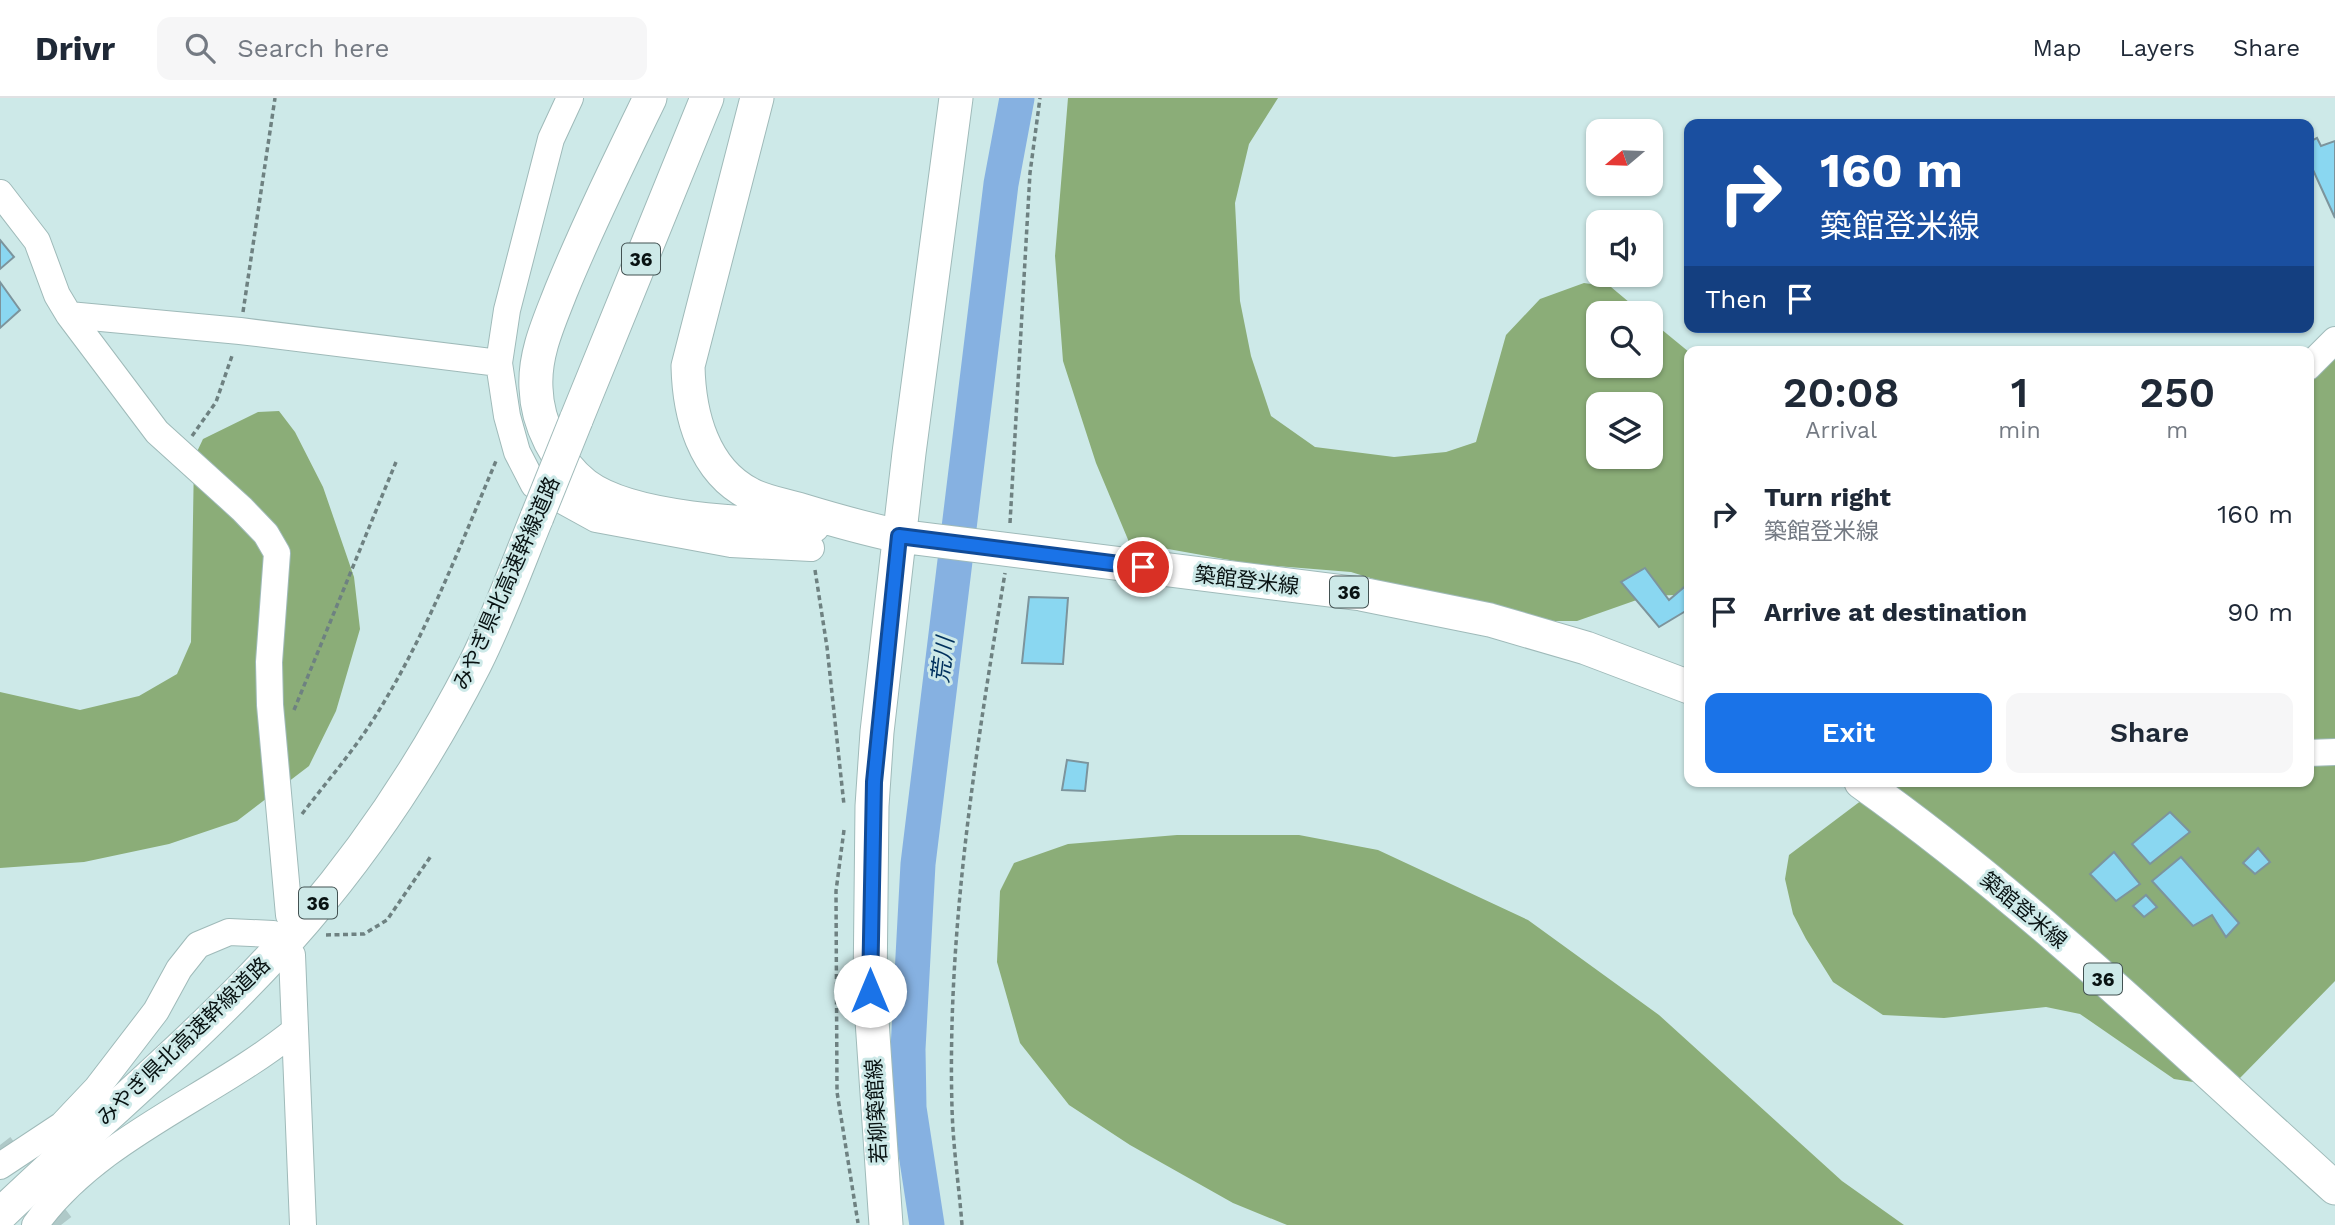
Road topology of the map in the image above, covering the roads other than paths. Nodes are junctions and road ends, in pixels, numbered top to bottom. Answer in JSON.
{"nodes":[{"id":1,"x":570,"y":98,"type":"edge"},
{"id":2,"x":650,"y":98,"type":"edge"},
{"id":3,"x":707,"y":98,"type":"edge"},
{"id":4,"x":757,"y":98,"type":"edge"},
{"id":5,"x":956,"y":98,"type":"edge"},
{"id":6,"x":0,"y":193,"type":"edge"},
{"id":7,"x":69,"y":315,"type":"junction"},
{"id":8,"x":2335,"y":340,"type":"edge"},
{"id":9,"x":2314,"y":361,"type":"edge"},
{"id":10,"x":499,"y":363,"type":"junction"},
{"id":11,"x":861,"y":528,"type":"junction"},
{"id":12,"x":912,"y":538,"type":"junction"},
{"id":13,"x":811,"y":548,"type":"road end"},
{"id":14,"x":1684,"y":685,"type":"edge"},
{"id":15,"x":2335,"y":752,"type":"edge"},
{"id":16,"x":2314,"y":753,"type":"edge"},
{"id":17,"x":1868,"y":787,"type":"edge"},
{"id":18,"x":292,"y":955,"type":"dead end"},
{"id":19,"x":293,"y":1032,"type":"junction"},
{"id":20,"x":0,"y":1166,"type":"edge"},
{"id":21,"x":2335,"y":1188,"type":"edge"},
{"id":22,"x":0,"y":1215,"type":"edge"},
{"id":23,"x":35,"y":1225,"type":"edge"},
{"id":24,"x":303,"y":1225,"type":"edge"},
{"id":25,"x":886,"y":1225,"type":"edge"}],
"edges":[{"from":1,"to":10,"type":"street"},
{"from":2,"to":11,"type":"main road"},
{"from":3,"to":22,"type":"main road","name":"みやぎ県北高速幹線道路","number":"36","bridge":true},
{"from":4,"to":11,"type":"main road"},
{"from":5,"to":12,"type":"main road"},
{"from":6,"to":7,"type":"street"},
{"from":7,"to":10,"type":"street"},
{"from":7,"to":20,"type":"street"},
{"from":8,"to":9,"type":"street"},
{"from":10,"to":13,"type":"street"},
{"from":11,"to":12,"type":"main road","name":"築館登米線"},
{"from":12,"to":14,"type":"main road","name":"築館登米線","number":"36"},
{"from":12,"to":25,"type":"main road","name":"若柳築館線"},
{"from":15,"to":16,"type":"street"},
{"from":17,"to":21,"type":"main road","name":"築館登米線","number":"36"},
{"from":18,"to":19,"type":"street"},
{"from":19,"to":23,"type":"street"},
{"from":19,"to":24,"type":"street"}]}
